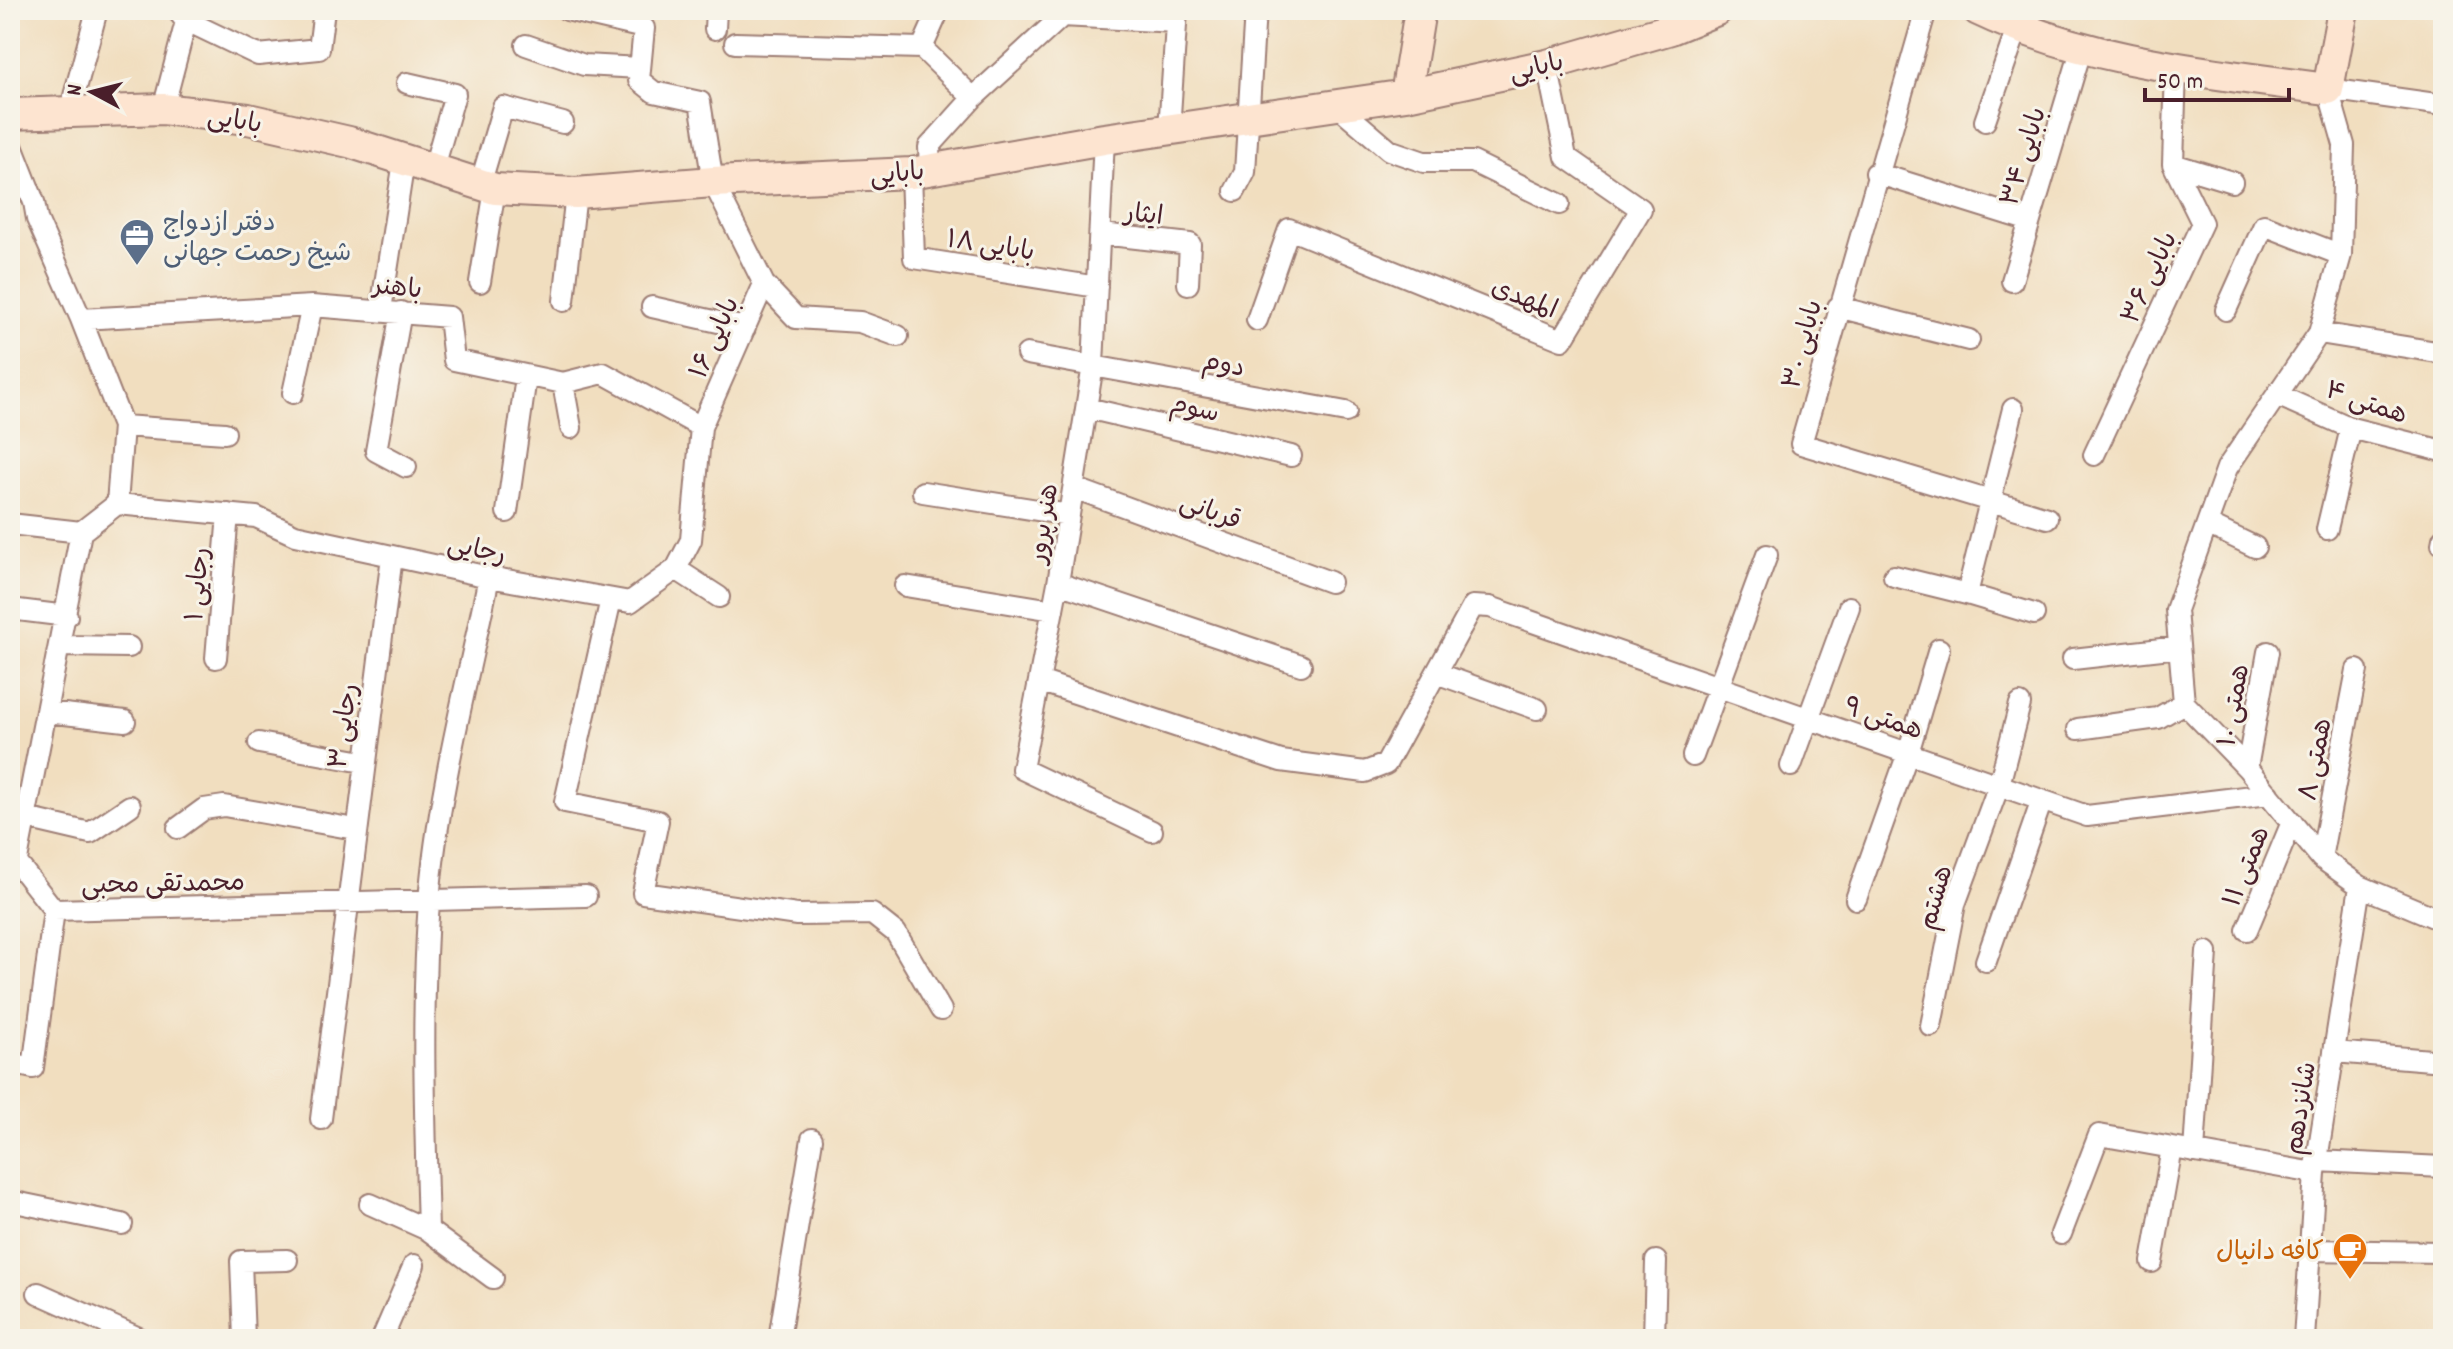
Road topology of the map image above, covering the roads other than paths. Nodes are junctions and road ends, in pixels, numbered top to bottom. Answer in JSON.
{"nodes":[{"id":1,"x":97,"y":10,"type":"edge"},
{"id":2,"x":324,"y":10,"type":"edge"},
{"id":3,"x":567,"y":10,"type":"edge"},
{"id":4,"x":939,"y":10,"type":"edge"},
{"id":5,"x":1255,"y":10,"type":"edge"},
{"id":6,"x":1420,"y":10,"type":"edge"},
{"id":7,"x":1717,"y":10,"type":"edge"},
{"id":8,"x":1926,"y":10,"type":"edge"},
{"id":9,"x":1978,"y":10,"type":"edge"},
{"id":10,"x":2343,"y":10,"type":"edge"},
{"id":11,"x":184,"y":13,"type":"edge"},
{"id":12,"x":1065,"y":13,"type":"edge"},
{"id":13,"x":1176,"y":16,"type":"edge"},
{"id":14,"x":2025,"y":19,"type":"edge"},
{"id":15,"x":735,"y":43,"type":"dead end"},
{"id":16,"x":526,"y":45,"type":"dead end"},
{"id":17,"x":2082,"y":47,"type":"junction"},
{"id":18,"x":922,"y":48,"type":"junction"},
{"id":19,"x":1547,"y":65,"type":"junction"},
{"id":20,"x":640,"y":68,"type":"junction"},
{"id":21,"x":2176,"y":68,"type":"junction"},
{"id":22,"x":407,"y":83,"type":"dead end"},
{"id":23,"x":2328,"y":89,"type":"junction"},
{"id":24,"x":1406,"y":95,"type":"junction"},
{"id":25,"x":10,"y":98,"type":"edge"},
{"id":26,"x":973,"y":98,"type":"junction"},
{"id":27,"x":2443,"y":105,"type":"edge"},
{"id":28,"x":1339,"y":107,"type":"junction"},
{"id":29,"x":163,"y":109,"type":"junction"},
{"id":30,"x":70,"y":111,"type":"junction"},
{"id":31,"x":10,"y":114,"type":"edge"},
{"id":32,"x":1249,"y":120,"type":"junction"},
{"id":33,"x":1985,"y":121,"type":"dead end"},
{"id":34,"x":563,"y":123,"type":"dead end"},
{"id":35,"x":1169,"y":130,"type":"junction"},
{"id":36,"x":1104,"y":139,"type":"junction"},
{"id":37,"x":10,"y":141,"type":"edge"},
{"id":38,"x":404,"y":161,"type":"junction"},
{"id":39,"x":2173,"y":164,"type":"junction"},
{"id":40,"x":433,"y":171,"type":"junction"},
{"id":41,"x":920,"y":171,"type":"junction"},
{"id":42,"x":1876,"y":173,"type":"junction"},
{"id":43,"x":10,"y":175,"type":"edge"},
{"id":44,"x":713,"y":182,"type":"junction"},
{"id":45,"x":2232,"y":182,"type":"dead end"},
{"id":46,"x":488,"y":187,"type":"junction"},
{"id":47,"x":1235,"y":191,"type":"dead end"},
{"id":48,"x":576,"y":193,"type":"junction"},
{"id":49,"x":1559,"y":204,"type":"dead end"},
{"id":50,"x":37,"y":219,"type":"junction"},
{"id":51,"x":2030,"y":221,"type":"junction"},
{"id":52,"x":1101,"y":234,"type":"junction"},
{"id":53,"x":2341,"y":255,"type":"junction"},
{"id":54,"x":2012,"y":281,"type":"dead end"},
{"id":55,"x":480,"y":282,"type":"dead end"},
{"id":56,"x":764,"y":284,"type":"junction"},
{"id":57,"x":1188,"y":284,"type":"dead end"},
{"id":58,"x":1097,"y":287,"type":"junction"},
{"id":59,"x":564,"y":301,"type":"dead end"},
{"id":60,"x":312,"y":306,"type":"junction"},
{"id":61,"x":652,"y":307,"type":"dead end"},
{"id":62,"x":1838,"y":307,"type":"junction"},
{"id":63,"x":2226,"y":310,"type":"dead end"},
{"id":64,"x":391,"y":311,"type":"junction"},
{"id":65,"x":81,"y":319,"type":"junction"},
{"id":66,"x":1257,"y":320,"type":"dead end"},
{"id":67,"x":745,"y":328,"type":"junction"},
{"id":68,"x":2319,"y":333,"type":"junction"},
{"id":69,"x":898,"y":336,"type":"dead end"},
{"id":70,"x":1969,"y":340,"type":"dead end"},
{"id":71,"x":2443,"y":353,"type":"edge"},
{"id":72,"x":1027,"y":354,"type":"dead end"},
{"id":73,"x":1093,"y":365,"type":"junction"},
{"id":74,"x":526,"y":377,"type":"junction"},
{"id":75,"x":563,"y":383,"type":"junction"},
{"id":76,"x":293,"y":393,"type":"dead end"},
{"id":77,"x":2277,"y":395,"type":"junction"},
{"id":78,"x":1087,"y":408,"type":"junction"},
{"id":79,"x":2013,"y":409,"type":"dead end"},
{"id":80,"x":1346,"y":412,"type":"dead end"},
{"id":81,"x":123,"y":426,"type":"junction"},
{"id":82,"x":701,"y":427,"type":"junction"},
{"id":83,"x":571,"y":428,"type":"dead end"},
{"id":84,"x":2351,"y":428,"type":"junction"},
{"id":85,"x":225,"y":433,"type":"dead end"},
{"id":86,"x":2443,"y":451,"type":"edge"},
{"id":87,"x":2094,"y":455,"type":"dead end"},
{"id":88,"x":1291,"y":456,"type":"dead end"},
{"id":89,"x":406,"y":467,"type":"dead end"},
{"id":90,"x":1074,"y":488,"type":"junction"},
{"id":91,"x":923,"y":492,"type":"dead end"},
{"id":92,"x":1988,"y":502,"type":"junction"},
{"id":93,"x":117,"y":504,"type":"junction"},
{"id":94,"x":507,"y":512,"type":"dead end"},
{"id":95,"x":228,"y":514,"type":"junction"},
{"id":96,"x":1069,"y":515,"type":"junction"},
{"id":97,"x":2047,"y":518,"type":"dead end"},
{"id":98,"x":10,"y":524,"type":"edge"},
{"id":99,"x":2207,"y":524,"type":"junction"},
{"id":100,"x":2327,"y":529,"type":"dead end"},
{"id":101,"x":81,"y":532,"type":"junction"},
{"id":102,"x":2255,"y":547,"type":"dead end"},
{"id":103,"x":1767,"y":555,"type":"dead end"},
{"id":104,"x":392,"y":556,"type":"junction"},
{"id":105,"x":676,"y":569,"type":"junction"},
{"id":106,"x":1894,"y":576,"type":"dead end"},
{"id":107,"x":489,"y":577,"type":"junction"},
{"id":108,"x":1330,"y":582,"type":"dead end"},
{"id":109,"x":1058,"y":583,"type":"junction"},
{"id":110,"x":905,"y":586,"type":"dead end"},
{"id":111,"x":1967,"y":594,"type":"junction"},
{"id":112,"x":719,"y":597,"type":"dead end"},
{"id":113,"x":611,"y":599,"type":"junction"},
{"id":114,"x":1849,"y":607,"type":"dead end"},
{"id":115,"x":10,"y":609,"type":"edge"},
{"id":116,"x":1053,"y":610,"type":"junction"},
{"id":117,"x":2034,"y":614,"type":"dead end"},
{"id":118,"x":67,"y":616,"type":"junction"},
{"id":119,"x":61,"y":646,"type":"junction"},
{"id":120,"x":129,"y":647,"type":"dead end"},
{"id":121,"x":2179,"y":647,"type":"junction"},
{"id":122,"x":1939,"y":649,"type":"dead end"},
{"id":123,"x":2268,"y":652,"type":"dead end"},
{"id":124,"x":216,"y":658,"type":"dead end"},
{"id":125,"x":2073,"y":659,"type":"dead end"},
{"id":126,"x":1301,"y":665,"type":"dead end"},
{"id":127,"x":2357,"y":670,"type":"dead end"},
{"id":128,"x":1436,"y":673,"type":"junction"},
{"id":129,"x":1039,"y":681,"type":"junction"},
{"id":130,"x":1720,"y":687,"type":"junction"},
{"id":131,"x":2184,"y":703,"type":"junction"},
{"id":132,"x":2020,"y":704,"type":"dead end"},
{"id":133,"x":1537,"y":709,"type":"dead end"},
{"id":134,"x":47,"y":712,"type":"junction"},
{"id":135,"x":1811,"y":719,"type":"junction"},
{"id":136,"x":125,"y":721,"type":"dead end"},
{"id":137,"x":2078,"y":729,"type":"dead end"},
{"id":138,"x":259,"y":743,"type":"dead end"},
{"id":139,"x":1908,"y":753,"type":"junction"},
{"id":140,"x":1693,"y":756,"type":"dead end"},
{"id":141,"x":363,"y":762,"type":"junction"},
{"id":142,"x":1791,"y":766,"type":"dead end"},
{"id":143,"x":2247,"y":768,"type":"junction"},
{"id":144,"x":1999,"y":785,"type":"junction"},
{"id":145,"x":2269,"y":794,"type":"junction"},
{"id":146,"x":2042,"y":800,"type":"junction"},
{"id":147,"x":130,"y":806,"type":"dead end"},
{"id":148,"x":26,"y":818,"type":"junction"},
{"id":149,"x":2292,"y":822,"type":"junction"},
{"id":150,"x":178,"y":828,"type":"dead end"},
{"id":151,"x":355,"y":829,"type":"junction"},
{"id":152,"x":1152,"y":831,"type":"dead end"},
{"id":153,"x":13,"y":857,"type":"edge"},
{"id":154,"x":2321,"y":858,"type":"junction"},
{"id":155,"x":2360,"y":886,"type":"junction"},
{"id":156,"x":586,"y":896,"type":"dead end"},
{"id":157,"x":430,"y":898,"type":"junction"},
{"id":158,"x":1856,"y":899,"type":"dead end"},
{"id":159,"x":347,"y":904,"type":"junction"},
{"id":160,"x":54,"y":910,"type":"junction"},
{"id":161,"x":2443,"y":921,"type":"edge"},
{"id":162,"x":2247,"y":930,"type":"dead end"},
{"id":163,"x":2207,"y":952,"type":"dead end"},
{"id":164,"x":1986,"y":961,"type":"dead end"},
{"id":165,"x":941,"y":1010,"type":"dead end"},
{"id":166,"x":1931,"y":1026,"type":"dead end"},
{"id":167,"x":2334,"y":1052,"type":"junction"},
{"id":168,"x":2443,"y":1061,"type":"edge"},
{"id":169,"x":10,"y":1063,"type":"edge"},
{"id":170,"x":321,"y":1119,"type":"dead end"},
{"id":171,"x":812,"y":1139,"type":"dead end"},
{"id":172,"x":2172,"y":1148,"type":"junction"},
{"id":173,"x":2194,"y":1152,"type":"junction"},
{"id":174,"x":2316,"y":1167,"type":"junction"},
{"id":175,"x":2443,"y":1167,"type":"edge"},
{"id":176,"x":10,"y":1201,"type":"edge"},
{"id":177,"x":370,"y":1204,"type":"dead end"},
{"id":178,"x":122,"y":1224,"type":"dead end"},
{"id":179,"x":428,"y":1230,"type":"junction"},
{"id":180,"x":2061,"y":1234,"type":"dead end"},
{"id":181,"x":2307,"y":1250,"type":"junction"},
{"id":182,"x":2443,"y":1252,"type":"edge"},
{"id":183,"x":287,"y":1260,"type":"dead end"},
{"id":184,"x":1656,"y":1261,"type":"dead end"},
{"id":185,"x":2152,"y":1262,"type":"dead end"},
{"id":186,"x":414,"y":1265,"type":"dead end"},
{"id":187,"x":493,"y":1278,"type":"dead end"},
{"id":188,"x":38,"y":1293,"type":"dead end"},
{"id":189,"x":141,"y":1339,"type":"edge"},
{"id":190,"x":244,"y":1339,"type":"edge"},
{"id":191,"x":382,"y":1339,"type":"edge"},
{"id":192,"x":779,"y":1339,"type":"edge"},
{"id":193,"x":1654,"y":1339,"type":"edge"},
{"id":194,"x":2304,"y":1339,"type":"edge"}],
"edges":[{"from":1,"to":30,"type":"street"},
{"from":2,"to":11,"type":"street"},
{"from":3,"to":20,"type":"street"},
{"from":4,"to":18,"type":"street"},
{"from":5,"to":32,"type":"street"},
{"from":6,"to":24,"type":"main road"},
{"from":7,"to":19,"type":"main road","name":"بابایی"},
{"from":8,"to":42,"type":"street","name":"بابایی ۳۰"},
{"from":9,"to":14,"type":"main road"},
{"from":10,"to":23,"type":"main road"},
{"from":11,"to":29,"type":"street"},
{"from":12,"to":13,"type":"street"},
{"from":12,"to":26,"type":"street"},
{"from":13,"to":35,"type":"street"},
{"from":14,"to":17,"type":"main road"},
{"from":14,"to":33,"type":"street"},
{"from":15,"to":18,"type":"street"},
{"from":16,"to":20,"type":"street"},
{"from":17,"to":21,"type":"main road"},
{"from":17,"to":51,"type":"street","name":"بابایی ۳۴"},
{"from":18,"to":26,"type":"street"},
{"from":19,"to":24,"type":"main road","name":"بابایی"},
{"from":19,"to":66,"type":"street","name":"المهدی"},
{"from":20,"to":44,"type":"street","name":"بابایی ۱۶"},
{"from":21,"to":23,"type":"main road"},
{"from":21,"to":39,"type":"street","name":"بابایی ۳۶"},
{"from":22,"to":40,"type":"street"},
{"from":23,"to":27,"type":"street"},
{"from":23,"to":53,"type":"street"},
{"from":24,"to":28,"type":"main road","name":"بابایی"},
{"from":25,"to":30,"type":"main road","name":"بابایی"},
{"from":26,"to":41,"type":"street"},
{"from":28,"to":32,"type":"main road","name":"بابایی"},
{"from":28,"to":49,"type":"street"},
{"from":29,"to":30,"type":"main road","name":"بابایی"},
{"from":29,"to":38,"type":"main road","name":"بابایی"},
{"from":30,"to":31,"type":"main road","name":"بابایی"},
{"from":32,"to":35,"type":"main road","name":"بابایی"},
{"from":32,"to":47,"type":"street"},
{"from":34,"to":46,"type":"street"},
{"from":35,"to":36,"type":"main road","name":"بابایی"},
{"from":36,"to":41,"type":"main road","name":"بابایی"},
{"from":36,"to":52,"type":"street","name":"هنر پرور"},
{"from":37,"to":50,"type":"street"},
{"from":38,"to":40,"type":"main road","name":"بابایی"},
{"from":38,"to":64,"type":"street"},
{"from":39,"to":45,"type":"street"},
{"from":39,"to":87,"type":"street","name":"بابایی ۳۶"},
{"from":40,"to":46,"type":"main road","name":"بابایی"},
{"from":41,"to":44,"type":"main road","name":"بابایی"},
{"from":41,"to":58,"type":"street","name":"بابایی ۱۸"},
{"from":42,"to":51,"type":"street"},
{"from":42,"to":62,"type":"street","name":"بابایی ۳۰"},
{"from":43,"to":50,"type":"street"},
{"from":44,"to":48,"type":"main road","name":"بابایی"},
{"from":44,"to":56,"type":"street","name":"بابایی ۱۶"},
{"from":46,"to":48,"type":"main road","name":"بابایی"},
{"from":46,"to":55,"type":"street"},
{"from":48,"to":59,"type":"street"},
{"from":50,"to":65,"type":"street"},
{"from":51,"to":54,"type":"street","name":"بابایی ۳۴"},
{"from":52,"to":57,"type":"street","name":"ایثار"},
{"from":52,"to":58,"type":"street","name":"هنر پرور"},
{"from":53,"to":63,"type":"street"},
{"from":53,"to":68,"type":"street"},
{"from":56,"to":67,"type":"street","name":"بابایی ۱۶"},
{"from":56,"to":69,"type":"street"},
{"from":58,"to":73,"type":"street","name":"هنر پرور"},
{"from":60,"to":64,"type":"street","name":"باهنر"},
{"from":60,"to":65,"type":"street","name":"باهنر"},
{"from":60,"to":76,"type":"street"},
{"from":61,"to":67,"type":"street"},
{"from":62,"to":70,"type":"street"},
{"from":62,"to":92,"type":"street","name":"بابایی ۳۰"},
{"from":64,"to":74,"type":"street","name":"باهنر"},
{"from":64,"to":89,"type":"street"},
{"from":65,"to":81,"type":"street"},
{"from":67,"to":82,"type":"street","name":"بابایی ۱۶"},
{"from":68,"to":71,"type":"street"},
{"from":68,"to":77,"type":"street"},
{"from":72,"to":73,"type":"street","name":"دوم"},
{"from":73,"to":78,"type":"street","name":"هنر پرور"},
{"from":73,"to":80,"type":"street","name":"دوم"},
{"from":74,"to":75,"type":"street","name":"باهنر"},
{"from":74,"to":94,"type":"street"},
{"from":75,"to":82,"type":"street","name":"باهنر"},
{"from":75,"to":83,"type":"street"},
{"from":77,"to":84,"type":"street","name":"همتی ۴"},
{"from":77,"to":99,"type":"street"},
{"from":78,"to":88,"type":"street","name":"سوم"},
{"from":78,"to":90,"type":"street","name":"هنر پرور"},
{"from":79,"to":92,"type":"street"},
{"from":81,"to":85,"type":"street"},
{"from":81,"to":93,"type":"street"},
{"from":82,"to":105,"type":"street"},
{"from":84,"to":86,"type":"street","name":"همتی ۴"},
{"from":84,"to":100,"type":"street"},
{"from":90,"to":96,"type":"street","name":"هنر پرور"},
{"from":90,"to":108,"type":"street","name":"قربانی"},
{"from":91,"to":96,"type":"street"},
{"from":92,"to":97,"type":"street","name":"بابایی ۳۰"},
{"from":92,"to":111,"type":"street"},
{"from":93,"to":95,"type":"street","name":"رجایی"},
{"from":93,"to":101,"type":"street"},
{"from":95,"to":104,"type":"street","name":"رجایی"},
{"from":95,"to":124,"type":"street","name":"رجایی ۱"},
{"from":96,"to":109,"type":"street","name":"هنر پرور"},
{"from":98,"to":101,"type":"street"},
{"from":99,"to":102,"type":"street"},
{"from":99,"to":121,"type":"street"},
{"from":101,"to":118,"type":"street","name":"محمدتقی محبی"},
{"from":103,"to":130,"type":"street"},
{"from":104,"to":107,"type":"street","name":"رجایی"},
{"from":104,"to":141,"type":"street","name":"رجایی ۳"},
{"from":105,"to":112,"type":"street"},
{"from":105,"to":113,"type":"street","name":"رجایی"},
{"from":106,"to":111,"type":"street"},
{"from":107,"to":113,"type":"street","name":"رجایی"},
{"from":107,"to":157,"type":"street"},
{"from":109,"to":116,"type":"street","name":"هنر پرور"},
{"from":109,"to":126,"type":"street"},
{"from":110,"to":116,"type":"street"},
{"from":111,"to":117,"type":"street"},
{"from":113,"to":165,"type":"street"},
{"from":114,"to":135,"type":"street"},
{"from":115,"to":118,"type":"street"},
{"from":116,"to":129,"type":"street","name":"هنر پرور"},
{"from":118,"to":119,"type":"street","name":"محمدتقی محبی"},
{"from":119,"to":120,"type":"street"},
{"from":119,"to":134,"type":"street","name":"محمدتقی محبی"},
{"from":121,"to":125,"type":"street"},
{"from":121,"to":131,"type":"street"},
{"from":122,"to":139,"type":"street"},
{"from":123,"to":143,"type":"street","name":"همتی ۱۰"},
{"from":127,"to":154,"type":"street","name":"همتی ۸"},
{"from":128,"to":129,"type":"street"},
{"from":128,"to":130,"type":"street","name":"همتی ۹"},
{"from":128,"to":133,"type":"street"},
{"from":129,"to":152,"type":"street","name":"هنر پرور"},
{"from":130,"to":135,"type":"street","name":"همتی ۹"},
{"from":130,"to":140,"type":"street"},
{"from":131,"to":137,"type":"street"},
{"from":131,"to":143,"type":"street"},
{"from":132,"to":144,"type":"street","name":"هشتم"},
{"from":134,"to":136,"type":"street"},
{"from":134,"to":148,"type":"street","name":"محمدتقی محبی"},
{"from":135,"to":139,"type":"street","name":"همتی ۹"},
{"from":135,"to":142,"type":"street"},
{"from":138,"to":141,"type":"street"},
{"from":139,"to":144,"type":"street","name":"همتی ۹"},
{"from":139,"to":158,"type":"street"},
{"from":141,"to":151,"type":"street","name":"رجایی ۳"},
{"from":143,"to":145,"type":"street"},
{"from":144,"to":146,"type":"street","name":"همتی ۹"},
{"from":144,"to":166,"type":"street","name":"هشتم"},
{"from":145,"to":146,"type":"street","name":"همتی ۹"},
{"from":145,"to":149,"type":"street"},
{"from":146,"to":164,"type":"street"},
{"from":147,"to":148,"type":"street"},
{"from":148,"to":153,"type":"street","name":"محمدتقی محبی"},
{"from":149,"to":154,"type":"street"},
{"from":149,"to":162,"type":"street","name":"همتی ۱۱"},
{"from":150,"to":151,"type":"street"},
{"from":151,"to":159,"type":"street","name":"رجایی ۳"},
{"from":153,"to":160,"type":"street","name":"محمدتقی محبی"},
{"from":154,"to":155,"type":"street"},
{"from":155,"to":161,"type":"street"},
{"from":155,"to":167,"type":"street","name":"شانزدهم"},
{"from":156,"to":157,"type":"street","name":"محمدتقی محبی"},
{"from":157,"to":159,"type":"street","name":"محمدتقی محبی"},
{"from":157,"to":179,"type":"street"},
{"from":159,"to":160,"type":"street","name":"محمدتقی محبی"},
{"from":159,"to":170,"type":"street","name":"رجایی ۳"},
{"from":160,"to":169,"type":"street"},
{"from":163,"to":173,"type":"street"},
{"from":167,"to":168,"type":"street"},
{"from":167,"to":174,"type":"street","name":"شانزدهم"},
{"from":171,"to":192,"type":"street"},
{"from":172,"to":173,"type":"street"},
{"from":172,"to":180,"type":"street"},
{"from":172,"to":185,"type":"street"},
{"from":173,"to":174,"type":"street"},
{"from":174,"to":175,"type":"street"},
{"from":174,"to":181,"type":"street","name":"شانزدهم"},
{"from":176,"to":178,"type":"street"},
{"from":177,"to":179,"type":"street"},
{"from":179,"to":187,"type":"street"},
{"from":181,"to":182,"type":"street"},
{"from":181,"to":194,"type":"street","name":"شانزدهم"},
{"from":183,"to":190,"type":"street"},
{"from":184,"to":193,"type":"street"},
{"from":186,"to":191,"type":"street"},
{"from":188,"to":189,"type":"street"}]}
